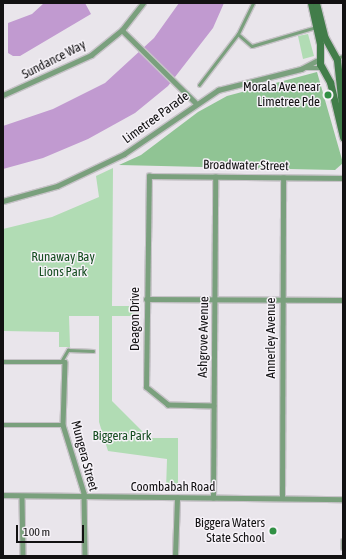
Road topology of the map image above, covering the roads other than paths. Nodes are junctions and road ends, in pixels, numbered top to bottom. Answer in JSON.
{"nodes":[{"id":1,"x":253,"y":3,"type":"edge"},
{"id":2,"x":310,"y":3,"type":"edge"},
{"id":3,"x":316,"y":3,"type":"edge"},
{"id":4,"x":140,"y":4,"type":"edge"},
{"id":5,"x":316,"y":27,"type":"junction"},
{"id":6,"x":122,"y":30,"type":"junction"},
{"id":7,"x":238,"y":34,"type":"junction"},
{"id":8,"x":320,"y":58,"type":"junction"},
{"id":9,"x":338,"y":59,"type":"edge"},
{"id":10,"x":301,"y":69,"type":"junction"},
{"id":11,"x":323,"y":69,"type":"junction"},
{"id":12,"x":199,"y":85,"type":"dead end"},
{"id":13,"x":3,"y":95,"type":"edge"},
{"id":14,"x":195,"y":102,"type":"junction"},
{"id":15,"x":343,"y":115,"type":"edge"},
{"id":16,"x":342,"y":130,"type":"edge"},
{"id":17,"x":149,"y":176,"type":"joint"},
{"id":18,"x":215,"y":177,"type":"junction"},
{"id":19,"x":283,"y":178,"type":"junction"},
{"id":20,"x":343,"y":178,"type":"edge"},
{"id":21,"x":3,"y":201,"type":"edge"},
{"id":22,"x":146,"y":299,"type":"junction"},
{"id":23,"x":215,"y":299,"type":"junction"},
{"id":24,"x":283,"y":299,"type":"junction"},
{"id":25,"x":343,"y":300,"type":"edge"},
{"id":26,"x":93,"y":351,"type":"dead end"},
{"id":27,"x":3,"y":362,"type":"edge"},
{"id":28,"x":63,"y":362,"type":"junction"},
{"id":29,"x":214,"y":406,"type":"junction"},
{"id":30,"x":3,"y":425,"type":"edge"},
{"id":31,"x":62,"y":425,"type":"junction"},
{"id":32,"x":3,"y":495,"type":"edge"},
{"id":33,"x":22,"y":497,"type":"junction"},
{"id":34,"x":85,"y":497,"type":"junction"},
{"id":35,"x":282,"y":497,"type":"junction"},
{"id":36,"x":177,"y":498,"type":"junction"},
{"id":37,"x":213,"y":498,"type":"junction"},
{"id":38,"x":343,"y":499,"type":"edge"},
{"id":39,"x":343,"y":540,"type":"edge"},
{"id":40,"x":343,"y":548,"type":"edge"},
{"id":41,"x":23,"y":556,"type":"edge"},
{"id":42,"x":85,"y":556,"type":"edge"},
{"id":43,"x":175,"y":556,"type":"edge"}],
"edges":[{"from":1,"to":7,"type":"lane"},
{"from":2,"to":5,"type":"main road"},
{"from":3,"to":9,"type":"main road"},
{"from":4,"to":6,"type":"street","name":"Sundance Way"},
{"from":5,"to":7,"type":"lane"},
{"from":5,"to":8,"type":"main road"},
{"from":6,"to":13,"type":"street","name":"Sundance Way"},
{"from":6,"to":14,"type":"street"},
{"from":7,"to":12,"type":"lane"},
{"from":8,"to":9,"type":"main road"},
{"from":8,"to":10,"type":"street","name":"Limetree Parade"},
{"from":8,"to":11,"type":"main road"},
{"from":9,"to":11,"type":"main road"},
{"from":9,"to":15,"type":"main road"},
{"from":10,"to":11,"type":"street","name":"Limetree Parade"},
{"from":10,"to":14,"type":"street","name":"Limetree Parade"},
{"from":11,"to":16,"type":"main road"},
{"from":14,"to":21,"type":"street","name":"Limetree Parade"},
{"from":17,"to":18,"type":"street","name":"Broadwater Street"},
{"from":17,"to":22,"type":"street","name":"Deagon Drive"},
{"from":18,"to":19,"type":"street","name":"Broadwater Street"},
{"from":18,"to":23,"type":"street","name":"Ashgrove Avenue"},
{"from":19,"to":20,"type":"street","name":"Broadwater Street"},
{"from":19,"to":24,"type":"street","name":"Annerley Avenue"},
{"from":22,"to":23,"type":"street"},
{"from":22,"to":29,"type":"street","name":"Deagon Drive"},
{"from":23,"to":24,"type":"street"},
{"from":23,"to":29,"type":"street","name":"Ashgrove Avenue"},
{"from":24,"to":25,"type":"street"},
{"from":24,"to":35,"type":"street","name":"Annerley Avenue"},
{"from":26,"to":28,"type":"lane"},
{"from":27,"to":28,"type":"street"},
{"from":28,"to":31,"type":"street","name":"Mungera Street"},
{"from":29,"to":37,"type":"street","name":"Ashgrove Avenue"},
{"from":30,"to":31,"type":"street"},
{"from":31,"to":34,"type":"street","name":"Mungera Street"},
{"from":32,"to":33,"type":"street","name":"Coombabah Road"},
{"from":33,"to":34,"type":"street","name":"Coombabah Road"},
{"from":33,"to":41,"type":"street"},
{"from":34,"to":36,"type":"street","name":"Coombabah Road"},
{"from":34,"to":42,"type":"street","name":"Mungera Street"},
{"from":35,"to":37,"type":"street","name":"Coombabah Road"},
{"from":35,"to":38,"type":"street","name":"Coombabah Road"},
{"from":36,"to":37,"type":"street","name":"Coombabah Road"},
{"from":36,"to":43,"type":"street"},
{"from":39,"to":40,"type":"lane"}]}
